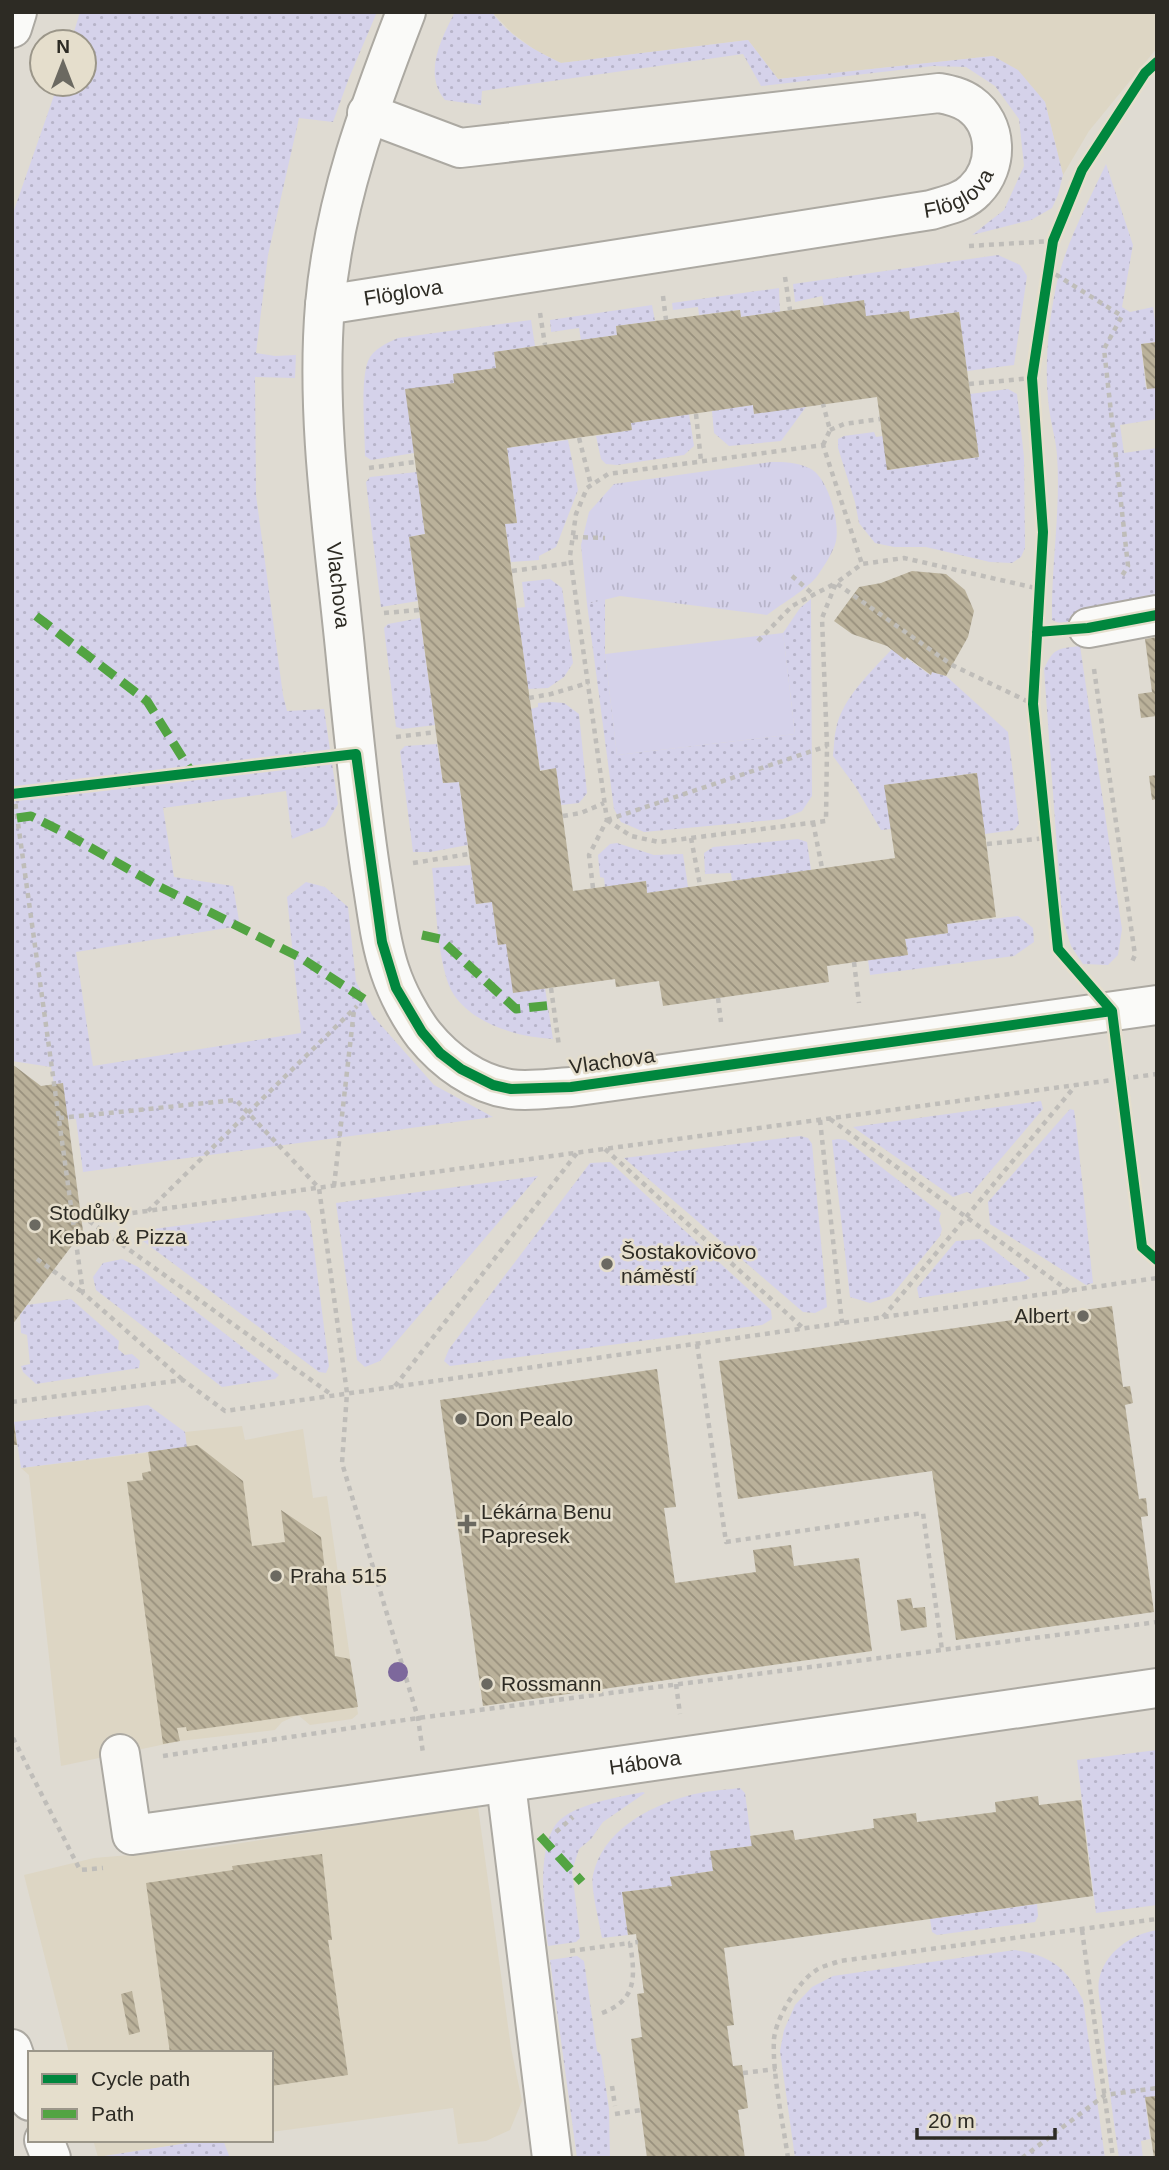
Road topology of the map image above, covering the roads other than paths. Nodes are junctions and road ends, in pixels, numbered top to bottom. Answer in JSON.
{"nodes":[{"id":1,"x":17,"y":12,"type":"edge"},
{"id":2,"x":405,"y":12,"type":"edge"},
{"id":3,"x":12,"y":28,"type":"edge"},
{"id":4,"x":367,"y":113,"type":"junction"},
{"id":5,"x":325,"y":305,"type":"junction"},
{"id":6,"x":1157,"y":615,"type":"edge"},
{"id":7,"x":1088,"y":628,"type":"dead end"},
{"id":8,"x":1157,"y":1005,"type":"edge"},
{"id":9,"x":1157,"y":1688,"type":"edge"},
{"id":10,"x":120,"y":1754,"type":"dead end"},
{"id":11,"x":506,"y":1784,"type":"junction"},
{"id":12,"x":12,"y":2049,"type":"edge"},
{"id":13,"x":28,"y":2095,"type":"edge"},
{"id":14,"x":552,"y":2158,"type":"edge"}],
"edges":[{"from":1,"to":3,"type":"street"},
{"from":2,"to":4,"type":"street","name":"Vlachova"},
{"from":4,"to":5,"type":"street","name":"Vlachova"},
{"from":4,"to":5,"type":"street","name":"Flöglova"},
{"from":5,"to":8,"type":"street","name":"Vlachova"},
{"from":6,"to":7,"type":"street"},
{"from":9,"to":11,"type":"street","name":"Hábova"},
{"from":10,"to":11,"type":"street","name":"Hábova"},
{"from":11,"to":14,"type":"street"},
{"from":12,"to":13,"type":"street"}]}
